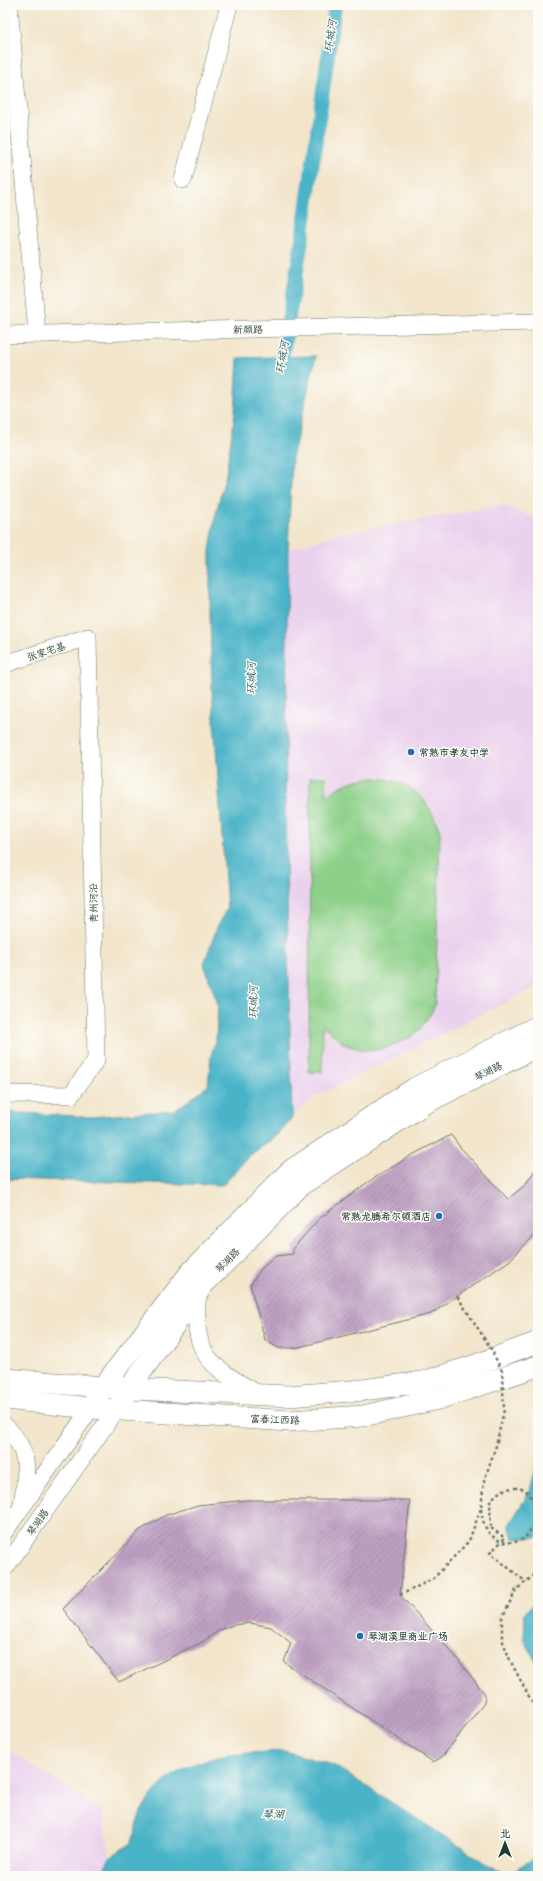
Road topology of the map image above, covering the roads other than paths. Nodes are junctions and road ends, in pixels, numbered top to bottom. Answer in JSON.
{"nodes":[{"id":1,"x":9,"y":5,"type":"edge"},
{"id":2,"x":230,"y":5,"type":"edge"},
{"id":3,"x":183,"y":180,"type":"dead end"},
{"id":4,"x":538,"y":322,"type":"edge"},
{"id":5,"x":37,"y":334,"type":"junction"},
{"id":6,"x":5,"y":335,"type":"edge"},
{"id":7,"x":88,"y":637,"type":"joint"},
{"id":8,"x":5,"y":664,"type":"edge"},
{"id":9,"x":538,"y":1026,"type":"edge"},
{"id":10,"x":538,"y":1046,"type":"edge"},
{"id":11,"x":5,"y":1094,"type":"edge"},
{"id":12,"x":198,"y":1292,"type":"junction"},
{"id":13,"x":538,"y":1342,"type":"edge"},
{"id":14,"x":538,"y":1366,"type":"edge"},
{"id":15,"x":5,"y":1378,"type":"edge"},
{"id":16,"x":103,"y":1387,"type":"junction"},
{"id":17,"x":129,"y":1389,"type":"junction"},
{"id":18,"x":258,"y":1394,"type":"junction"},
{"id":19,"x":5,"y":1399,"type":"edge"},
{"id":20,"x":91,"y":1408,"type":"junction"},
{"id":21,"x":116,"y":1410,"type":"junction"},
{"id":22,"x":5,"y":1426,"type":"edge"},
{"id":23,"x":21,"y":1509,"type":"junction"},
{"id":24,"x":5,"y":1531,"type":"edge"},
{"id":25,"x":5,"y":1568,"type":"edge"}],
"edges":[{"from":1,"to":5,"type":"street"},
{"from":2,"to":3,"type":"street"},
{"from":4,"to":5,"type":"street","name":"新颜路"},
{"from":5,"to":6,"type":"street","name":"新颜路"},
{"from":7,"to":8,"type":"street","name":"张家宅基"},
{"from":7,"to":11,"type":"street","name":"青州河沿"},
{"from":9,"to":16,"type":"main road","name":"琴湖路"},
{"from":10,"to":12,"type":"main road","name":"琴湖路"},
{"from":12,"to":17,"type":"main road","name":"琴湖路"},
{"from":12,"to":18,"type":"street"},
{"from":13,"to":18,"type":"main road"},
{"from":14,"to":21,"type":"main road","name":"富春江西路"},
{"from":15,"to":16,"type":"main road"},
{"from":16,"to":17,"type":"main road"},
{"from":16,"to":20,"type":"main road","name":"琴湖路"},
{"from":17,"to":18,"type":"main road"},
{"from":17,"to":21,"type":"main road","name":"琴湖路"},
{"from":19,"to":20,"type":"main road","name":"富春江西路"},
{"from":20,"to":21,"type":"main road","name":"富春江西路"},
{"from":20,"to":23,"type":"street","name":"琴湖路"},
{"from":21,"to":25,"type":"street","name":"琴湖路"},
{"from":22,"to":23,"type":"street"},
{"from":23,"to":24,"type":"street","name":"琴湖路"}]}
